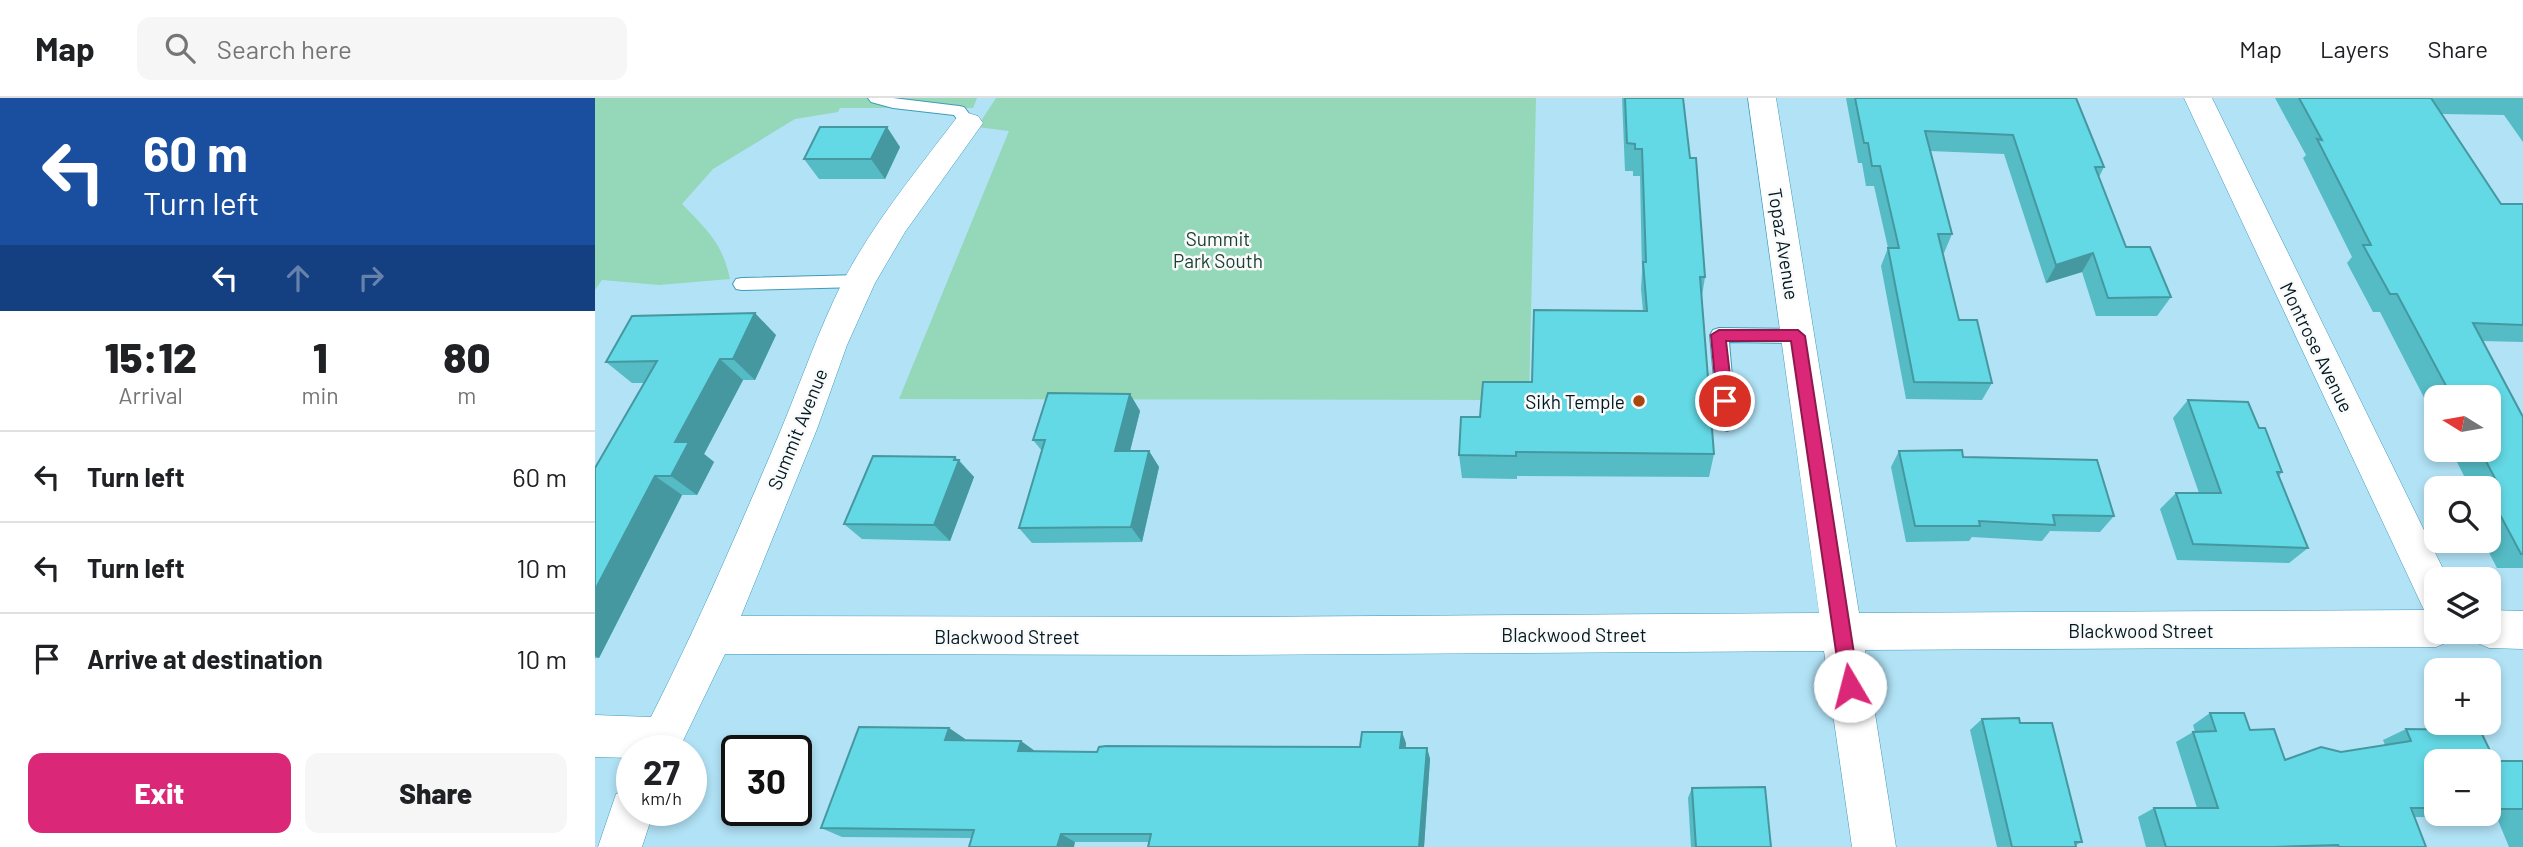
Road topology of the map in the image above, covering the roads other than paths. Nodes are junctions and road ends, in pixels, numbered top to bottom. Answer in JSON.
{"nodes":[{"id":1,"x":876,"y":98,"type":"edge"},
{"id":2,"x":1762,"y":98,"type":"edge"},
{"id":3,"x":2198,"y":98,"type":"edge"},
{"id":4,"x":968,"y":123,"type":"joint"},
{"id":5,"x":860,"y":281,"type":"junction"},
{"id":6,"x":742,"y":285,"type":"dead end"},
{"id":7,"x":1798,"y":336,"type":"junction"},
{"id":8,"x":1727,"y":423,"type":"dead end"},
{"id":9,"x":2424,"y":571,"type":"edge"},
{"id":10,"x":2424,"y":628,"type":"edge"},
{"id":11,"x":2501,"y":629,"type":"edge"},
{"id":12,"x":2523,"y":629,"type":"edge"},
{"id":13,"x":1843,"y":632,"type":"junction"},
{"id":14,"x":713,"y":635,"type":"junction"},
{"id":15,"x":663,"y":735,"type":"edge"},
{"id":16,"x":595,"y":736,"type":"edge"},
{"id":17,"x":616,"y":739,"type":"edge"},
{"id":18,"x":626,"y":826,"type":"edge"},
{"id":19,"x":619,"y":847,"type":"edge"},
{"id":20,"x":1874,"y":847,"type":"edge"}],
"edges":[{"from":1,"to":4,"type":"lane"},
{"from":2,"to":7,"type":"street","name":"Topaz Avenue"},
{"from":3,"to":9,"type":"street","name":"Montrose Avenue"},
{"from":4,"to":5,"type":"street","name":"Summit Avenue"},
{"from":5,"to":6,"type":"lane"},
{"from":5,"to":14,"type":"street","name":"Summit Avenue"},
{"from":7,"to":8,"type":"lane"},
{"from":7,"to":13,"type":"street","name":"Topaz Avenue"},
{"from":10,"to":13,"type":"street","name":"Blackwood Street"},
{"from":11,"to":12,"type":"street"},
{"from":13,"to":14,"type":"street","name":"Blackwood Street"},
{"from":13,"to":20,"type":"street","name":"Topaz Avenue"},
{"from":14,"to":15,"type":"street","name":"Summit Avenue"},
{"from":16,"to":17,"type":"street"},
{"from":18,"to":19,"type":"street"}]}
